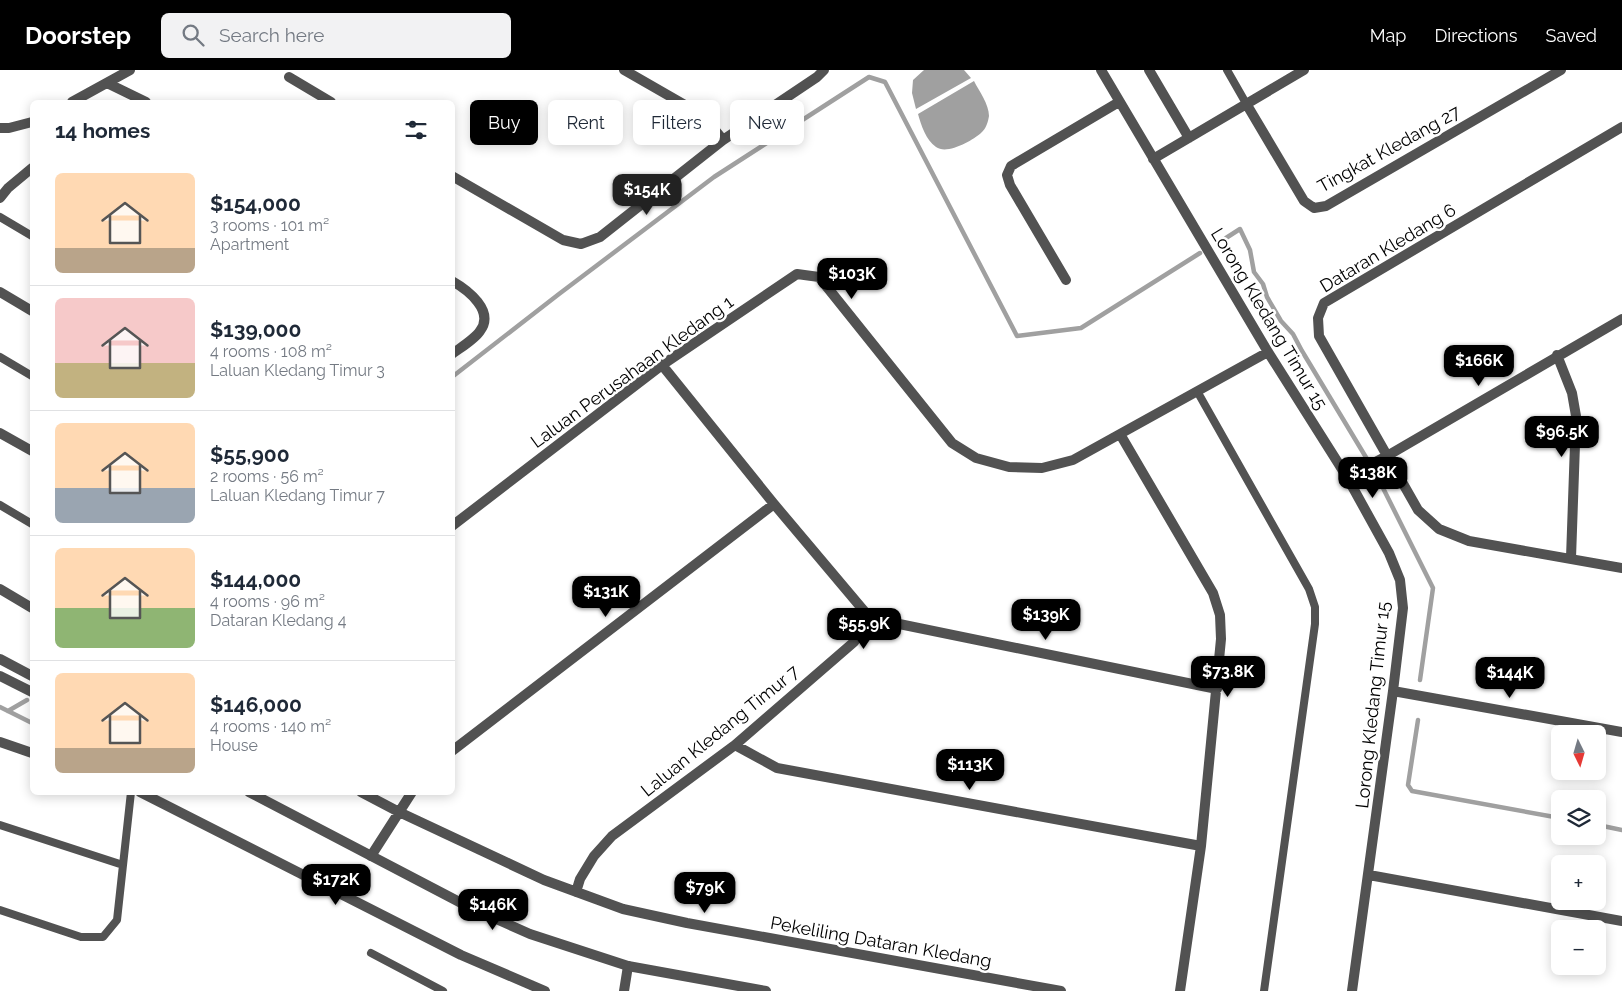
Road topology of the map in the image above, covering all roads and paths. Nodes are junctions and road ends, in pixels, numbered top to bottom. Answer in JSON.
{"nodes":[{"id":1,"x":130,"y":70,"type":"edge"},
{"id":2,"x":624,"y":70,"type":"edge"},
{"id":3,"x":824,"y":70,"type":"edge"},
{"id":4,"x":1101,"y":70,"type":"edge"},
{"id":5,"x":1149,"y":70,"type":"edge"},
{"id":6,"x":1227,"y":70,"type":"edge"},
{"id":7,"x":1304,"y":70,"type":"edge"},
{"id":8,"x":1561,"y":70,"type":"edge"},
{"id":9,"x":289,"y":77,"type":"dead end"},
{"id":10,"x":107,"y":83,"type":"junction"},
{"id":11,"x":76,"y":100,"type":"edge"},
{"id":12,"x":139,"y":100,"type":"edge"},
{"id":13,"x":328,"y":100,"type":"edge"},
{"id":14,"x":1119,"y":102,"type":"junction"},
{"id":15,"x":1247,"y":105,"type":"junction"},
{"id":16,"x":30,"y":122,"type":"edge"},
{"id":17,"x":1622,"y":126,"type":"edge"},
{"id":18,"x":0,"y":128,"type":"edge"},
{"id":19,"x":1189,"y":138,"type":"junction"},
{"id":20,"x":723,"y":140,"type":"junction"},
{"id":21,"x":1153,"y":159,"type":"junction"},
{"id":22,"x":30,"y":170,"type":"edge"},
{"id":23,"x":455,"y":178,"type":"edge"},
{"id":24,"x":0,"y":198,"type":"edge"},
{"id":25,"x":0,"y":217,"type":"edge"},
{"id":26,"x":30,"y":235,"type":"edge"},
{"id":27,"x":1066,"y":280,"type":"dead end"},
{"id":28,"x":455,"y":283,"type":"edge"},
{"id":29,"x":0,"y":292,"type":"edge"},
{"id":30,"x":30,"y":310,"type":"edge"},
{"id":31,"x":1622,"y":319,"type":"edge"},
{"id":32,"x":455,"y":352,"type":"edge"},
{"id":33,"x":1268,"y":352,"type":"junction"},
{"id":34,"x":1557,"y":356,"type":"junction"},
{"id":35,"x":0,"y":357,"type":"edge"},
{"id":36,"x":662,"y":365,"type":"junction"},
{"id":37,"x":30,"y":375,"type":"edge"},
{"id":38,"x":1197,"y":391,"type":"junction"},
{"id":39,"x":0,"y":432,"type":"edge"},
{"id":40,"x":1120,"y":434,"type":"junction"},
{"id":41,"x":30,"y":451,"type":"edge"},
{"id":42,"x":1388,"y":456,"type":"junction"},
{"id":43,"x":1347,"y":477,"type":"junction"},
{"id":44,"x":774,"y":504,"type":"junction"},
{"id":45,"x":0,"y":505,"type":"edge"},
{"id":46,"x":30,"y":523,"type":"edge"},
{"id":47,"x":455,"y":524,"type":"edge"},
{"id":48,"x":1571,"y":558,"type":"junction"},
{"id":49,"x":1622,"y":568,"type":"edge"},
{"id":50,"x":0,"y":589,"type":"edge"},
{"id":51,"x":30,"y":607,"type":"edge"},
{"id":52,"x":870,"y":618,"type":"junction"},
{"id":53,"x":0,"y":658,"type":"edge"},
{"id":54,"x":30,"y":675,"type":"edge"},
{"id":55,"x":0,"y":676,"type":"edge"},
{"id":56,"x":1216,"y":689,"type":"junction"},
{"id":57,"x":30,"y":691,"type":"edge"},
{"id":58,"x":1393,"y":691,"type":"junction"},
{"id":59,"x":1622,"y":732,"type":"edge"},
{"id":60,"x":0,"y":742,"type":"edge"},
{"id":61,"x":735,"y":745,"type":"junction"},
{"id":62,"x":455,"y":749,"type":"edge"},
{"id":63,"x":30,"y":752,"type":"edge"},
{"id":64,"x":131,"y":795,"type":"edge"},
{"id":65,"x":146,"y":795,"type":"edge"},
{"id":66,"x":255,"y":795,"type":"edge"},
{"id":67,"x":367,"y":795,"type":"edge"},
{"id":68,"x":410,"y":795,"type":"edge"},
{"id":69,"x":399,"y":812,"type":"junction"},
{"id":70,"x":0,"y":825,"type":"edge"},
{"id":71,"x":1201,"y":846,"type":"junction"},
{"id":72,"x":371,"y":856,"type":"junction"},
{"id":73,"x":123,"y":865,"type":"junction"},
{"id":74,"x":1369,"y":875,"type":"junction"},
{"id":75,"x":576,"y":892,"type":"junction"},
{"id":76,"x":0,"y":910,"type":"edge"},
{"id":77,"x":1622,"y":921,"type":"edge"},
{"id":78,"x":371,"y":953,"type":"dead end"},
{"id":79,"x":628,"y":966,"type":"junction"},
{"id":80,"x":539,"y":990,"type":"edge"},
{"id":81,"x":443,"y":991,"type":"edge"},
{"id":82,"x":624,"y":991,"type":"edge"},
{"id":83,"x":766,"y":991,"type":"edge"},
{"id":84,"x":1061,"y":991,"type":"edge"},
{"id":85,"x":1180,"y":991,"type":"edge"},
{"id":86,"x":1264,"y":991,"type":"edge"},
{"id":87,"x":1352,"y":991,"type":"edge"}],
"edges":[{"from":1,"to":10,"type":"street"},
{"from":2,"to":20,"type":"street"},
{"from":3,"to":20,"type":"street"},
{"from":4,"to":14,"type":"street","name":"Lorong Kledang Timur 15"},
{"from":5,"to":19,"type":"street"},
{"from":6,"to":15,"type":"lane"},
{"from":7,"to":15,"type":"street"},
{"from":8,"to":15,"type":"street","name":"Tingkat Kledang 27"},
{"from":9,"to":13,"type":"street"},
{"from":10,"to":11,"type":"street"},
{"from":10,"to":12,"type":"street"},
{"from":14,"to":21,"type":"street","name":"Lorong Kledang Timur 15"},
{"from":14,"to":27,"type":"street"},
{"from":15,"to":19,"type":"street"},
{"from":16,"to":18,"type":"street"},
{"from":17,"to":42,"type":"street","name":"Dataran Kledang 6"},
{"from":19,"to":21,"type":"street"},
{"from":20,"to":23,"type":"street"},
{"from":21,"to":33,"type":"street","name":"Lorong Kledang Timur 15"},
{"from":22,"to":24,"type":"street"},
{"from":25,"to":26,"type":"lane"},
{"from":28,"to":32,"type":"street"},
{"from":29,"to":30,"type":"street"},
{"from":31,"to":34,"type":"street"},
{"from":33,"to":38,"type":"street","name":"Laluan Perusahaan Kledang 1"},
{"from":33,"to":43,"type":"street","name":"Lorong Kledang Timur 15"},
{"from":34,"to":42,"type":"street"},
{"from":34,"to":48,"type":"street"},
{"from":35,"to":37,"type":"lane"},
{"from":36,"to":40,"type":"street","name":"Laluan Perusahaan Kledang 1"},
{"from":36,"to":44,"type":"street"},
{"from":36,"to":47,"type":"street","name":"Laluan Perusahaan Kledang 1"},
{"from":38,"to":40,"type":"street","name":"Laluan Perusahaan Kledang 1"},
{"from":38,"to":86,"type":"lane"},
{"from":39,"to":41,"type":"street"},
{"from":40,"to":56,"type":"street"},
{"from":42,"to":43,"type":"street"},
{"from":42,"to":48,"type":"street","name":"Dataran Kledang 6"},
{"from":43,"to":58,"type":"street","name":"Lorong Kledang Timur 15"},
{"from":44,"to":52,"type":"street"},
{"from":44,"to":62,"type":"street"},
{"from":45,"to":46,"type":"lane"},
{"from":48,"to":49,"type":"street","name":"Dataran Kledang 6"},
{"from":50,"to":51,"type":"street"},
{"from":52,"to":56,"type":"street"},
{"from":52,"to":61,"type":"street","name":"Laluan Kledang Timur 7"},
{"from":53,"to":54,"type":"street"},
{"from":55,"to":57,"type":"street"},
{"from":56,"to":71,"type":"street"},
{"from":58,"to":59,"type":"street"},
{"from":58,"to":74,"type":"street","name":"Lorong Kledang Timur 15"},
{"from":60,"to":63,"type":"street"},
{"from":61,"to":71,"type":"street"},
{"from":61,"to":75,"type":"street","name":"Laluan Kledang Timur 7"},
{"from":64,"to":73,"type":"lane"},
{"from":65,"to":80,"type":"street"},
{"from":66,"to":72,"type":"street"},
{"from":67,"to":69,"type":"street","name":"Pekeliling Dataran Kledang"},
{"from":68,"to":69,"type":"street"},
{"from":69,"to":72,"type":"street"},
{"from":69,"to":75,"type":"street","name":"Pekeliling Dataran Kledang"},
{"from":70,"to":73,"type":"lane"},
{"from":71,"to":85,"type":"street"},
{"from":72,"to":79,"type":"street"},
{"from":73,"to":76,"type":"lane"},
{"from":74,"to":77,"type":"street"},
{"from":74,"to":87,"type":"street","name":"Lorong Kledang Timur 15"},
{"from":75,"to":84,"type":"street","name":"Pekeliling Dataran Kledang"},
{"from":78,"to":81,"type":"lane"},
{"from":79,"to":82,"type":"street"},
{"from":79,"to":83,"type":"street"}]}
